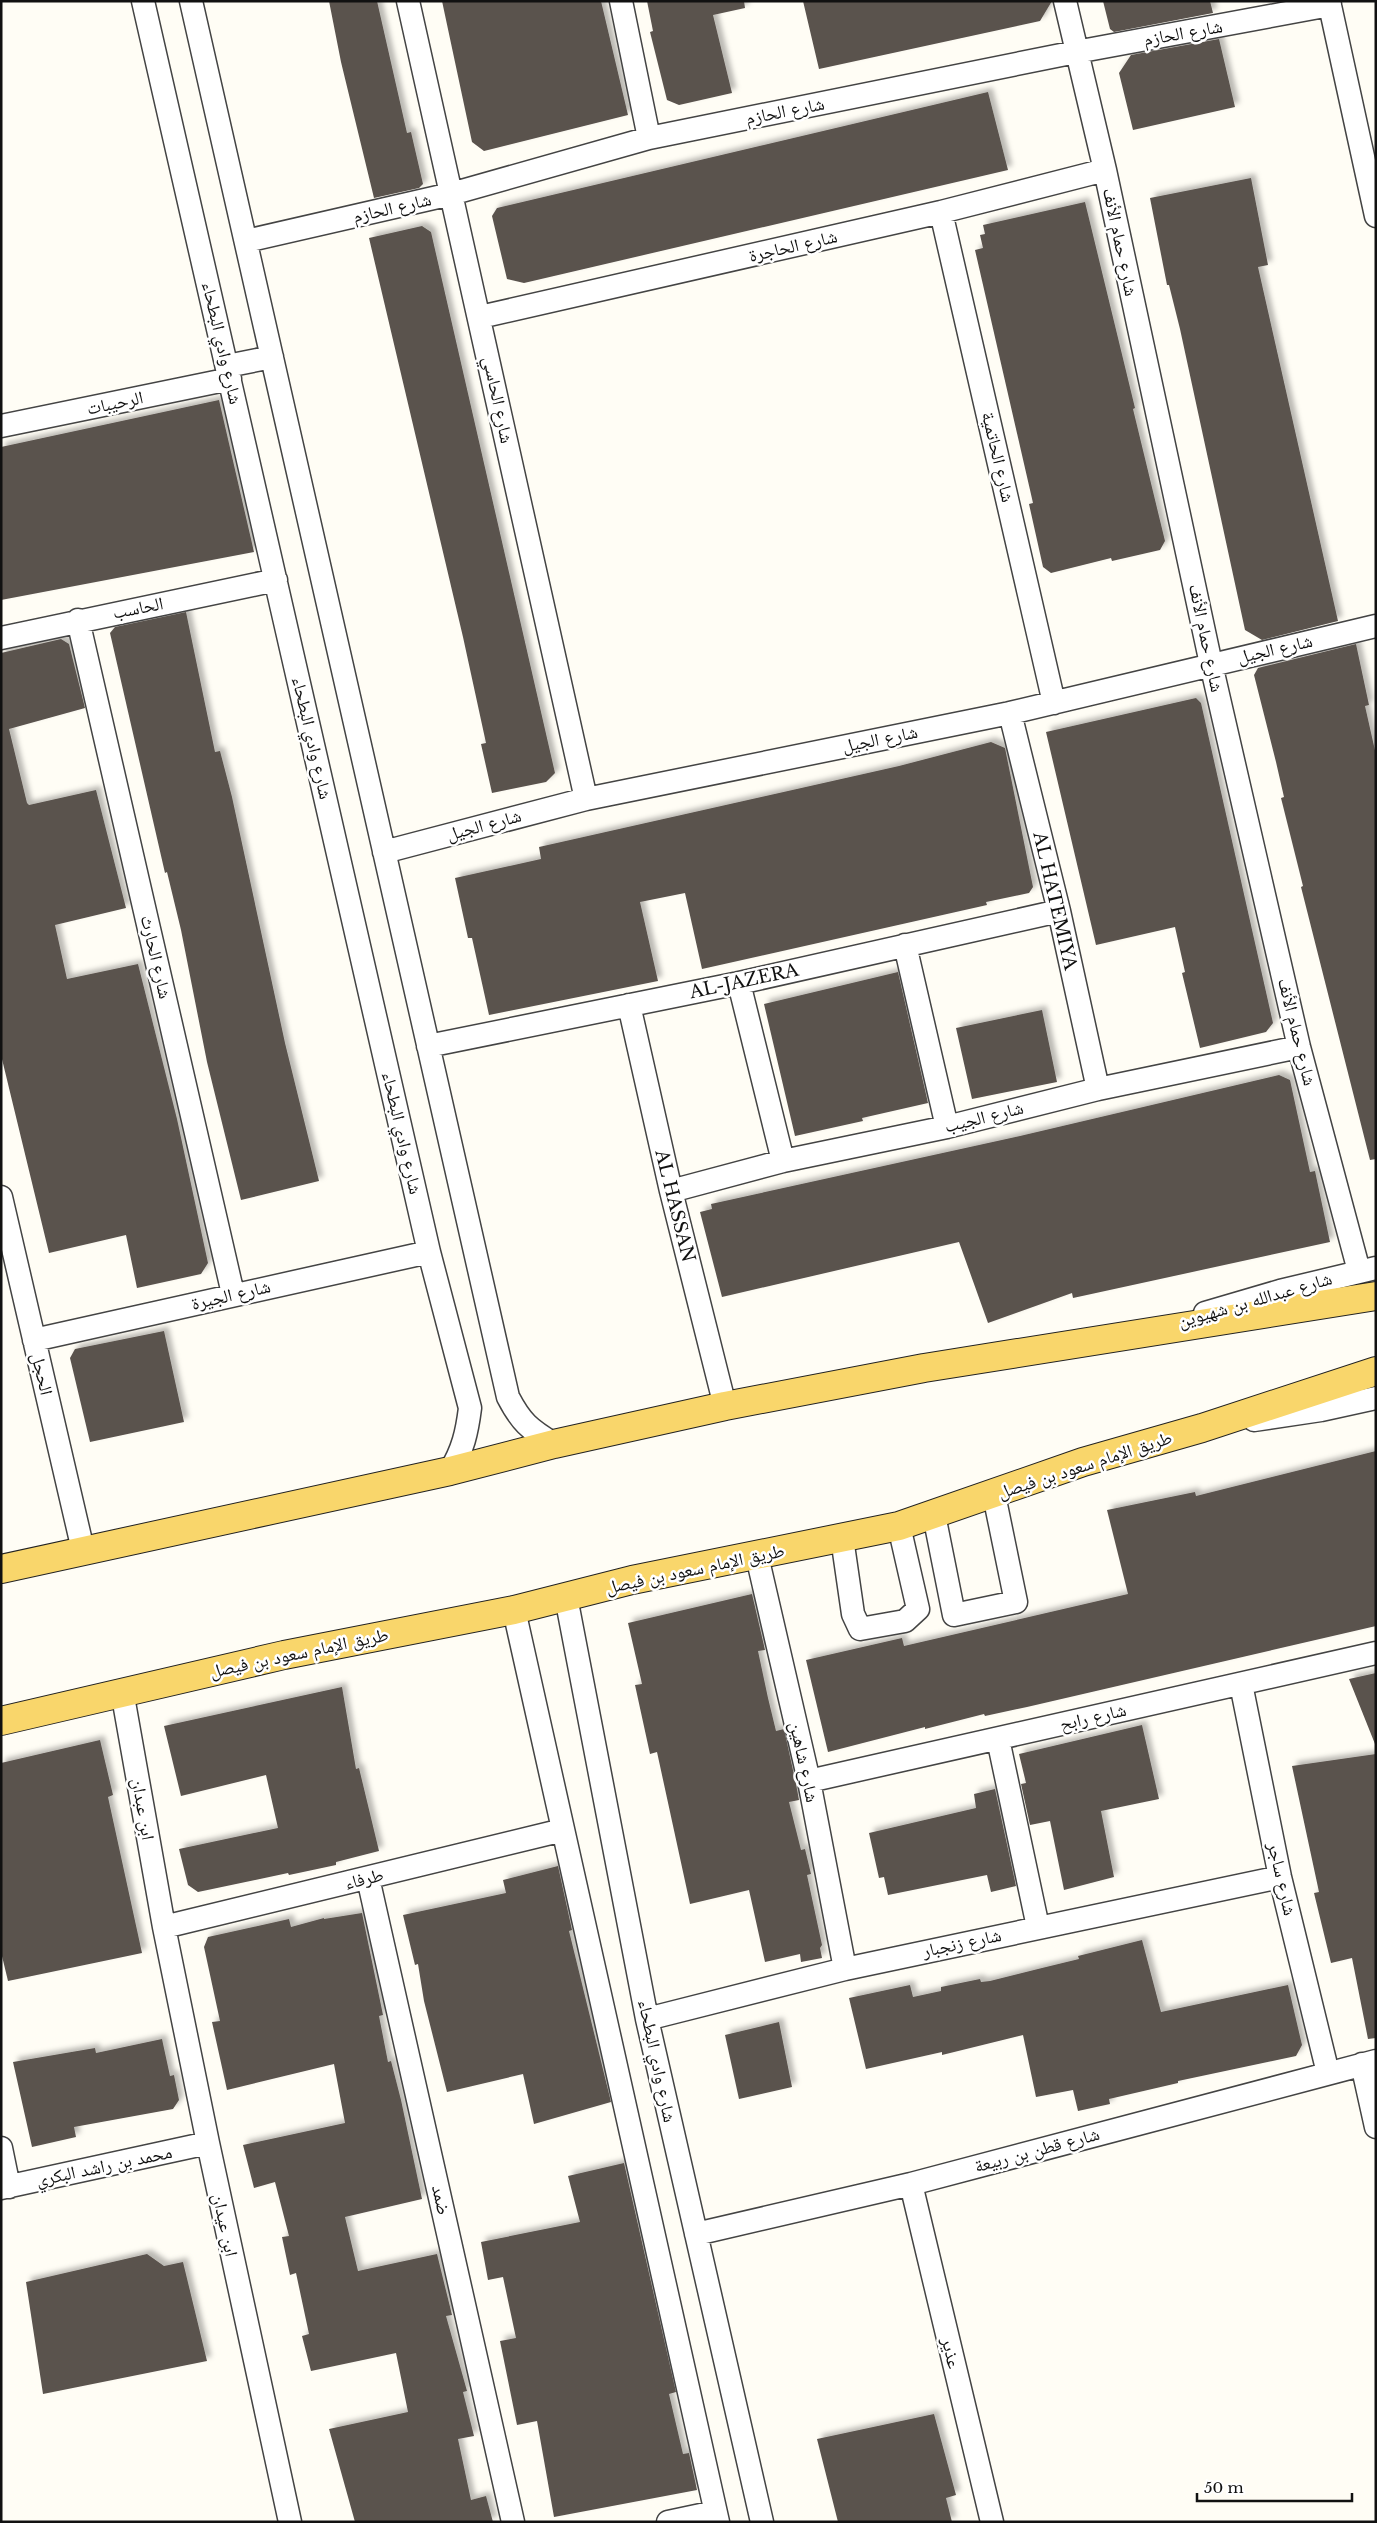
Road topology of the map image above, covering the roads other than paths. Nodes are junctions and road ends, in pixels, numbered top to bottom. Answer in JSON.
{"nodes":[{"id":1,"x":143,"y":1,"type":"edge"},
{"id":2,"x":191,"y":1,"type":"edge"},
{"id":3,"x":408,"y":1,"type":"edge"},
{"id":4,"x":621,"y":1,"type":"edge"},
{"id":5,"x":1065,"y":1,"type":"edge"},
{"id":6,"x":1330,"y":3,"type":"edge"},
{"id":7,"x":1076,"y":52,"type":"junction"},
{"id":8,"x":649,"y":138,"type":"junction"},
{"id":9,"x":1105,"y":170,"type":"junction"},
{"id":10,"x":451,"y":194,"type":"junction"},
{"id":11,"x":941,"y":212,"type":"junction"},
{"id":12,"x":1376,"y":216,"type":"edge"},
{"id":13,"x":246,"y":241,"type":"junction"},
{"id":14,"x":480,"y":318,"type":"junction"},
{"id":15,"x":272,"y":357,"type":"junction"},
{"id":16,"x":228,"y":372,"type":"junction"},
{"id":17,"x":1,"y":426,"type":"edge"},
{"id":18,"x":276,"y":580,"type":"junction"},
{"id":19,"x":78,"y":620,"type":"junction"},
{"id":20,"x":1376,"y":626,"type":"edge"},
{"id":21,"x":1,"y":638,"type":"edge"},
{"id":22,"x":1211,"y":664,"type":"junction"},
{"id":23,"x":1054,"y":703,"type":"junction"},
{"id":24,"x":1010,"y":713,"type":"junction"},
{"id":25,"x":586,"y":799,"type":"junction"},
{"id":26,"x":384,"y":852,"type":"junction"},
{"id":27,"x":1059,"y":911,"type":"junction"},
{"id":28,"x":905,"y":946,"type":"junction"},
{"id":29,"x":739,"y":983,"type":"junction"},
{"id":30,"x":629,"y":1005,"type":"junction"},
{"id":31,"x":428,"y":1046,"type":"junction"},
{"id":32,"x":1299,"y":1047,"type":"junction"},
{"id":33,"x":1098,"y":1089,"type":"junction"},
{"id":34,"x":947,"y":1127,"type":"junction"},
{"id":35,"x":783,"y":1161,"type":"junction"},
{"id":36,"x":670,"y":1191,"type":"junction"},
{"id":37,"x":1,"y":1197,"type":"edge"},
{"id":38,"x":429,"y":1252,"type":"junction"},
{"id":39,"x":1367,"y":1270,"type":"edge"},
{"id":40,"x":233,"y":1294,"type":"junction"},
{"id":41,"x":1376,"y":1296,"type":"edge"},
{"id":42,"x":1135,"y":1334,"type":"junction"},
{"id":43,"x":34,"y":1340,"type":"junction"},
{"id":44,"x":1376,"y":1371,"type":"edge"},
{"id":45,"x":1376,"y":1398,"type":"edge"},
{"id":46,"x":725,"y":1406,"type":"junction"},
{"id":47,"x":1202,"y":1428,"type":"junction"},
{"id":48,"x":554,"y":1444,"type":"junction"},
{"id":49,"x":450,"y":1471,"type":"junction"},
{"id":50,"x":994,"y":1495,"type":"junction"},
{"id":51,"x":934,"y":1515,"type":"junction"},
{"id":52,"x":899,"y":1526,"type":"junction"},
{"id":53,"x":842,"y":1538,"type":"junction"},
{"id":54,"x":83,"y":1550,"type":"junction"},
{"id":55,"x":757,"y":1556,"type":"junction"},
{"id":56,"x":3,"y":1564,"type":"edge"},
{"id":57,"x":566,"y":1597,"type":"junction"},
{"id":58,"x":514,"y":1610,"type":"junction"},
{"id":59,"x":1376,"y":1653,"type":"edge"},
{"id":60,"x":1241,"y":1684,"type":"junction"},
{"id":61,"x":122,"y":1691,"type":"junction"},
{"id":62,"x":1,"y":1721,"type":"edge"},
{"id":63,"x":998,"y":1739,"type":"junction"},
{"id":64,"x":809,"y":1781,"type":"junction"},
{"id":65,"x":563,"y":1830,"type":"junction"},
{"id":66,"x":1280,"y":1877,"type":"junction"},
{"id":67,"x":368,"y":1878,"type":"junction"},
{"id":68,"x":164,"y":1927,"type":"junction"},
{"id":69,"x":1038,"y":1927,"type":"junction"},
{"id":70,"x":845,"y":1969,"type":"junction"},
{"id":71,"x":647,"y":2019,"type":"junction"},
{"id":72,"x":1369,"y":2063,"type":"edge"},
{"id":73,"x":1328,"y":2073,"type":"junction"},
{"id":74,"x":1376,"y":2127,"type":"edge"},
{"id":75,"x":208,"y":2143,"type":"junction"},
{"id":76,"x":1,"y":2148,"type":"edge"},
{"id":77,"x":911,"y":2184,"type":"junction"},
{"id":78,"x":5,"y":2188,"type":"edge"},
{"id":79,"x":696,"y":2234,"type":"junction"},
{"id":80,"x":716,"y":2517,"type":"edge"},
{"id":81,"x":290,"y":2522,"type":"edge"},
{"id":82,"x":513,"y":2522,"type":"edge"},
{"id":83,"x":668,"y":2522,"type":"edge"},
{"id":84,"x":762,"y":2522,"type":"edge"},
{"id":85,"x":992,"y":2522,"type":"edge"}],
"edges":[{"from":1,"to":16,"type":"street","name":"شارع وادي البطحاء"},
{"from":2,"to":13,"type":"street"},
{"from":3,"to":10,"type":"street","name":"شارع الحاسي"},
{"from":4,"to":8,"type":"street"},
{"from":5,"to":7,"type":"street","name":"شارع حمام الأنف"},
{"from":6,"to":7,"type":"street","name":"شارع الحازم"},
{"from":6,"to":12,"type":"street"},
{"from":7,"to":8,"type":"street","name":"شارع الحازم"},
{"from":7,"to":9,"type":"street","name":"شارع حمام الأنف"},
{"from":8,"to":10,"type":"street","name":"شارع الحازم"},
{"from":9,"to":11,"type":"street","name":"شارع الحاجرة"},
{"from":9,"to":22,"type":"street","name":"شارع حمام الأنف"},
{"from":10,"to":13,"type":"street","name":"شارع الحازم"},
{"from":10,"to":14,"type":"street","name":"شارع الحاسي"},
{"from":11,"to":14,"type":"street","name":"شارع الحاجرة"},
{"from":11,"to":23,"type":"street","name":"شارع الحاتمية"},
{"from":13,"to":15,"type":"street"},
{"from":14,"to":25,"type":"street","name":"شارع الحاسي"},
{"from":15,"to":16,"type":"street","name":"الرحيبات"},
{"from":15,"to":26,"type":"street"},
{"from":16,"to":17,"type":"street","name":"الرحيبات"},
{"from":16,"to":18,"type":"street","name":"شارع وادي البطحاء"},
{"from":18,"to":19,"type":"street","name":"الحاسب"},
{"from":18,"to":38,"type":"street","name":"شارع وادي البطحاء"},
{"from":19,"to":21,"type":"street","name":"الحاسب"},
{"from":19,"to":40,"type":"street","name":"شارع الحارث"},
{"from":20,"to":22,"type":"street","name":"شارع الجيل"},
{"from":22,"to":23,"type":"street","name":"شارع الجيل"},
{"from":22,"to":32,"type":"street","name":"شارع حمام الأنف"},
{"from":23,"to":24,"type":"street","name":"شارع الجيل"},
{"from":24,"to":25,"type":"street","name":"شارع الجيل"},
{"from":24,"to":27,"type":"street","name":"AL HATEMIYA"},
{"from":25,"to":26,"type":"street","name":"شارع الجيل"},
{"from":26,"to":31,"type":"street"},
{"from":27,"to":28,"type":"street","name":"AL-JAZERA"},
{"from":27,"to":33,"type":"street","name":"AL HATEMIYA"},
{"from":28,"to":29,"type":"street","name":"AL-JAZERA"},
{"from":28,"to":34,"type":"street"},
{"from":29,"to":30,"type":"street","name":"AL-JAZERA"},
{"from":29,"to":35,"type":"street"},
{"from":30,"to":31,"type":"street","name":"AL-JAZERA"},
{"from":30,"to":36,"type":"street","name":"AL HASSAN"},
{"from":31,"to":48,"type":"street"},
{"from":32,"to":33,"type":"street","name":"شارع الجيب"},
{"from":32,"to":39,"type":"street","name":"شارع حمام الأنف"},
{"from":33,"to":34,"type":"street","name":"شارع الجيب"},
{"from":34,"to":35,"type":"street","name":"شارع الجيب"},
{"from":35,"to":36,"type":"street","name":"شارع الجيب"},
{"from":36,"to":46,"type":"street","name":"AL HASSAN"},
{"from":37,"to":43,"type":"street","name":"الحجل"},
{"from":38,"to":40,"type":"street","name":"شارع الجيرة"},
{"from":38,"to":49,"type":"street","name":"شارع وادي البطحاء"},
{"from":39,"to":42,"type":"street","name":"شارع عبدالله بن شهيوين"},
{"from":40,"to":43,"type":"street","name":"شارع الجيرة"},
{"from":41,"to":42,"type":"main road"},
{"from":42,"to":46,"type":"main road"},
{"from":43,"to":54,"type":"street","name":"الحجل"},
{"from":44,"to":47,"type":"main road","name":"طريق الإمام سعود بن فيصل"},
{"from":45,"to":47,"type":"street"},
{"from":46,"to":48,"type":"main road"},
{"from":47,"to":50,"type":"main road","name":"طريق الإمام سعود بن فيصل"},
{"from":48,"to":49,"type":"main road"},
{"from":49,"to":54,"type":"main road"},
{"from":50,"to":51,"type":"main road","name":"طريق الإمام سعود بن فيصل"},
{"from":50,"to":51,"type":"street"},
{"from":51,"to":52,"type":"main road","name":"طريق الإمام سعود بن فيصل"},
{"from":52,"to":53,"type":"main road","name":"طريق الإمام سعود بن فيصل"},
{"from":52,"to":53,"type":"street"},
{"from":53,"to":55,"type":"main road","name":"طريق الإمام سعود بن فيصل"},
{"from":54,"to":56,"type":"main road"},
{"from":55,"to":57,"type":"main road","name":"طريق الإمام سعود بن فيصل"},
{"from":55,"to":64,"type":"street","name":"شارع شاهين"},
{"from":57,"to":58,"type":"main road","name":"طريق الإمام سعود بن فيصل"},
{"from":57,"to":71,"type":"street","name":"شارع وادي البطحاء"},
{"from":58,"to":61,"type":"main road","name":"طريق الإمام سعود بن فيصل"},
{"from":58,"to":65,"type":"street"},
{"from":59,"to":60,"type":"street","name":"شارع رابح"},
{"from":60,"to":63,"type":"street","name":"شارع رابح"},
{"from":60,"to":66,"type":"street","name":"شارع ساجر"},
{"from":61,"to":62,"type":"main road","name":"طريق الإمام سعود بن فيصل"},
{"from":61,"to":68,"type":"street","name":"ابن عبدان"},
{"from":63,"to":64,"type":"street","name":"شارع رابح"},
{"from":63,"to":69,"type":"street"},
{"from":64,"to":70,"type":"street","name":"شارع شاهين"},
{"from":65,"to":67,"type":"street","name":"طرفاء"},
{"from":65,"to":80,"type":"street"},
{"from":66,"to":69,"type":"street","name":"شارع زنجبار"},
{"from":66,"to":73,"type":"street","name":"شارع ساجر"},
{"from":67,"to":68,"type":"street","name":"طرفاء"},
{"from":67,"to":82,"type":"street","name":"ضمد"},
{"from":68,"to":75,"type":"street","name":"ابن عيدان"},
{"from":69,"to":70,"type":"street","name":"شارع زنجبار"},
{"from":70,"to":71,"type":"street","name":"شارع زنجبار"},
{"from":71,"to":79,"type":"street","name":"شارع وادي البطحاء"},
{"from":72,"to":73,"type":"street","name":"شارع قطن بن ربيعة"},
{"from":72,"to":74,"type":"street"},
{"from":73,"to":77,"type":"street","name":"شارع قطن بن ربيعة"},
{"from":75,"to":78,"type":"street","name":"محمد بن راشد البكري"},
{"from":75,"to":81,"type":"street","name":"ابن عيدان"},
{"from":76,"to":78,"type":"street"},
{"from":77,"to":79,"type":"street","name":"شارع قطن بن ربيعة"},
{"from":77,"to":85,"type":"street","name":"عذير"},
{"from":79,"to":84,"type":"street","name":"شارع وادي البطحاء"},
{"from":80,"to":83,"type":"street"}]}
